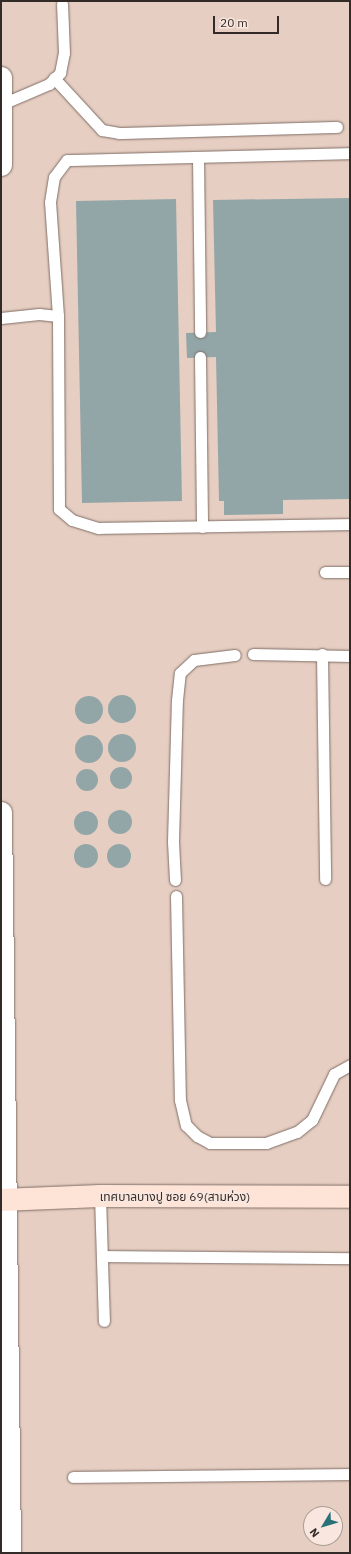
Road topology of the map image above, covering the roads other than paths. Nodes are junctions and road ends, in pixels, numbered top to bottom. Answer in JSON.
{"nodes":[{"id":1,"x":62,"y":4,"type":"dead end"},
{"id":2,"x":1,"y":78,"type":"edge"},
{"id":3,"x":54,"y":78,"type":"junction"},
{"id":4,"x":2,"y":104,"type":"junction"},
{"id":5,"x":337,"y":127,"type":"dead end"},
{"id":6,"x":350,"y":153,"type":"edge"},
{"id":7,"x":198,"y":157,"type":"junction"},
{"id":8,"x":1,"y":165,"type":"edge"},
{"id":9,"x":58,"y":316,"type":"junction"},
{"id":10,"x":1,"y":318,"type":"edge"},
{"id":11,"x":200,"y":332,"type":"dead end"},
{"id":12,"x":200,"y":357,"type":"dead end"},
{"id":13,"x":350,"y":524,"type":"edge"},
{"id":14,"x":202,"y":527,"type":"junction"},
{"id":15,"x":325,"y":572,"type":"dead end"},
{"id":16,"x":350,"y":572,"type":"edge"},
{"id":17,"x":253,"y":654,"type":"dead end"},
{"id":18,"x":322,"y":654,"type":"junction"},
{"id":19,"x":235,"y":655,"type":"dead end"},
{"id":20,"x":350,"y":656,"type":"edge"},
{"id":21,"x":1,"y":812,"type":"edge"},
{"id":22,"x":325,"y":879,"type":"dead end"},
{"id":23,"x":175,"y":880,"type":"dead end"},
{"id":24,"x":176,"y":896,"type":"dead end"},
{"id":25,"x":350,"y":1065,"type":"edge"},
{"id":26,"x":100,"y":1196,"type":"junction"},
{"id":27,"x":350,"y":1196,"type":"edge"},
{"id":28,"x":4,"y":1200,"type":"edge"},
{"id":29,"x":102,"y":1256,"type":"junction"},
{"id":30,"x":350,"y":1258,"type":"edge"},
{"id":31,"x":104,"y":1321,"type":"dead end"},
{"id":32,"x":350,"y":1474,"type":"edge"},
{"id":33,"x":73,"y":1477,"type":"dead end"},
{"id":34,"x":10,"y":1553,"type":"edge"}],
"edges":[{"from":1,"to":3,"type":"lane"},
{"from":2,"to":4,"type":"street"},
{"from":3,"to":4,"type":"lane"},
{"from":3,"to":5,"type":"lane"},
{"from":4,"to":8,"type":"street"},
{"from":6,"to":7,"type":"lane"},
{"from":7,"to":9,"type":"lane"},
{"from":7,"to":11,"type":"lane"},
{"from":9,"to":10,"type":"lane"},
{"from":9,"to":14,"type":"lane"},
{"from":12,"to":14,"type":"lane"},
{"from":13,"to":14,"type":"lane"},
{"from":15,"to":16,"type":"lane"},
{"from":17,"to":18,"type":"lane"},
{"from":18,"to":20,"type":"lane"},
{"from":18,"to":22,"type":"lane"},
{"from":19,"to":23,"type":"lane"},
{"from":21,"to":28,"type":"street"},
{"from":24,"to":25,"type":"lane"},
{"from":26,"to":27,"type":"street","name":"เทศบาลบางปู ซอย 69(สามห่วง)"},
{"from":26,"to":28,"type":"street","name":"เทศบาลบางปู ซอย 69(สามห่วง)"},
{"from":26,"to":29,"type":"lane"},
{"from":28,"to":34,"type":"street"},
{"from":29,"to":30,"type":"lane"},
{"from":29,"to":31,"type":"lane"},
{"from":32,"to":33,"type":"lane"}]}
